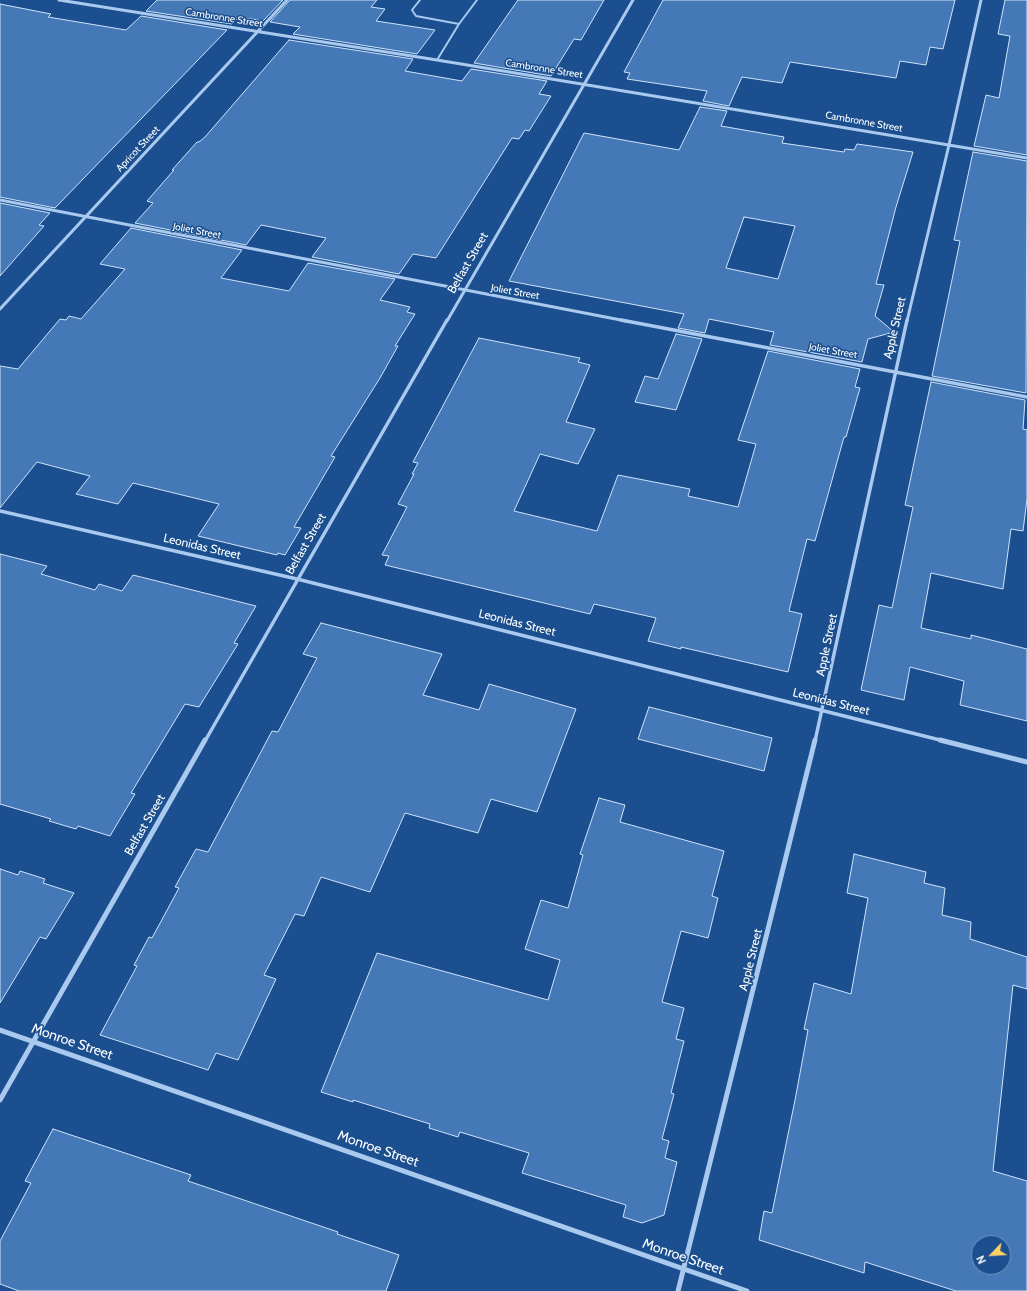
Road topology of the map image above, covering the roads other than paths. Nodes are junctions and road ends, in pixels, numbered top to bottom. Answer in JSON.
{"nodes":[{"id":1,"x":59,"y":0,"type":"edge"},
{"id":2,"x":287,"y":0,"type":"edge"},
{"id":3,"x":420,"y":0,"type":"edge"},
{"id":4,"x":477,"y":0,"type":"edge"},
{"id":5,"x":633,"y":0,"type":"edge"},
{"id":6,"x":981,"y":0,"type":"edge"},
{"id":7,"x":459,"y":24,"type":"junction"},
{"id":8,"x":259,"y":31,"type":"junction"},
{"id":9,"x":437,"y":60,"type":"junction"},
{"id":10,"x":586,"y":84,"type":"junction"},
{"id":11,"x":949,"y":145,"type":"junction"},
{"id":12,"x":1027,"y":158,"type":"edge"},
{"id":13,"x":0,"y":200,"type":"edge"},
{"id":14,"x":84,"y":217,"type":"junction"},
{"id":15,"x":464,"y":291,"type":"junction"},
{"id":16,"x":0,"y":309,"type":"edge"},
{"id":17,"x":895,"y":371,"type":"junction"},
{"id":18,"x":1027,"y":397,"type":"edge"},
{"id":19,"x":0,"y":510,"type":"edge"},
{"id":20,"x":297,"y":579,"type":"junction"},
{"id":21,"x":824,"y":710,"type":"junction"},
{"id":22,"x":1027,"y":762,"type":"edge"},
{"id":23,"x":0,"y":1030,"type":"edge"},
{"id":24,"x":34,"y":1041,"type":"junction"},
{"id":25,"x":0,"y":1100,"type":"edge"},
{"id":26,"x":683,"y":1270,"type":"junction"},
{"id":27,"x":678,"y":1291,"type":"edge"},
{"id":28,"x":747,"y":1291,"type":"edge"}],
"edges":[{"from":1,"to":8,"type":"street","name":"Cambronne Street"},
{"from":2,"to":8,"type":"street","name":"Apricot Street"},
{"from":3,"to":7,"type":"lane"},
{"from":4,"to":7,"type":"lane"},
{"from":5,"to":10,"type":"street","name":"Belfast Street"},
{"from":6,"to":11,"type":"street","name":"Apple Street"},
{"from":7,"to":9,"type":"lane"},
{"from":8,"to":9,"type":"street","name":"Cambronne Street"},
{"from":8,"to":14,"type":"street","name":"Apricot Street"},
{"from":9,"to":10,"type":"street","name":"Cambronne Street"},
{"from":10,"to":11,"type":"street","name":"Cambronne Street"},
{"from":10,"to":15,"type":"street","name":"Belfast Street"},
{"from":11,"to":12,"type":"street","name":"Cambronne Street"},
{"from":11,"to":17,"type":"street","name":"Apple Street"},
{"from":13,"to":14,"type":"street","name":"Joliet Street"},
{"from":14,"to":15,"type":"street","name":"Joliet Street"},
{"from":14,"to":16,"type":"street","name":"Apricot Street"},
{"from":15,"to":17,"type":"street","name":"Joliet Street"},
{"from":15,"to":20,"type":"street","name":"Belfast Street"},
{"from":17,"to":18,"type":"street","name":"Joliet Street"},
{"from":17,"to":21,"type":"street","name":"Apple Street"},
{"from":19,"to":20,"type":"street","name":"Leonidas Street"},
{"from":20,"to":21,"type":"street","name":"Leonidas Street"},
{"from":20,"to":24,"type":"street","name":"Belfast Street"},
{"from":21,"to":22,"type":"street","name":"Leonidas Street"},
{"from":21,"to":26,"type":"street","name":"Apple Street"},
{"from":23,"to":24,"type":"street","name":"Monroe Street"},
{"from":24,"to":25,"type":"street","name":"Belfast Street"},
{"from":24,"to":26,"type":"street","name":"Monroe Street"},
{"from":26,"to":27,"type":"street","name":"Apple Street"},
{"from":26,"to":28,"type":"street","name":"Monroe Street"}]}
